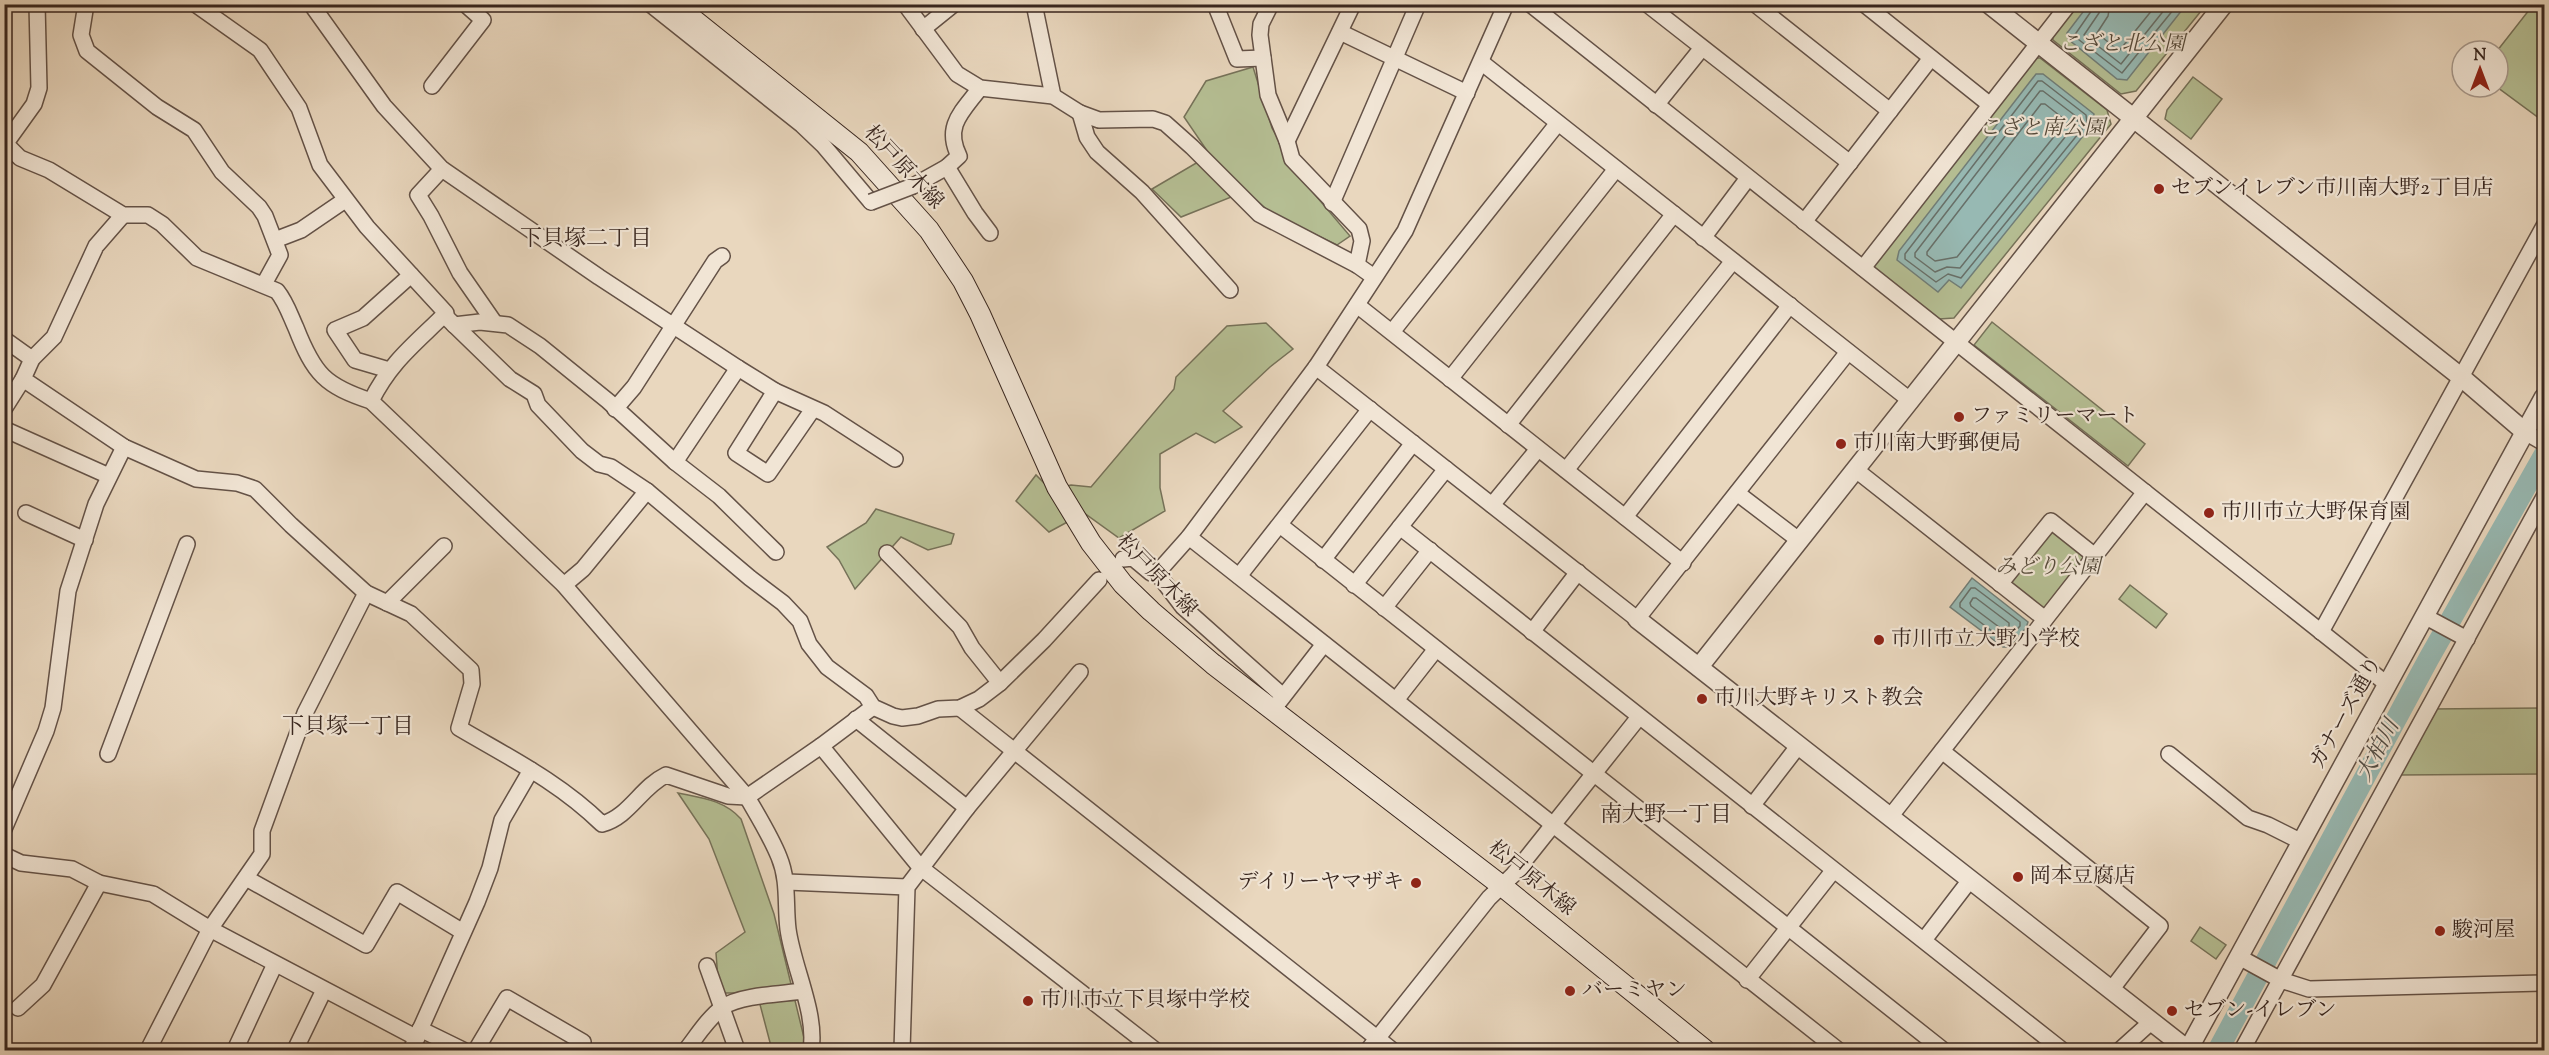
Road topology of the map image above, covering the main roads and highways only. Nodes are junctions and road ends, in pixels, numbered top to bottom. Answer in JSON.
{"nodes":[{"id":1,"x":674,"y":4,"type":"edge"},
{"id":2,"x":1705,"y":1050,"type":"edge"}],
"edges":[{"from":1,"to":2,"type":"main road","name":"松戸原木線"}]}
